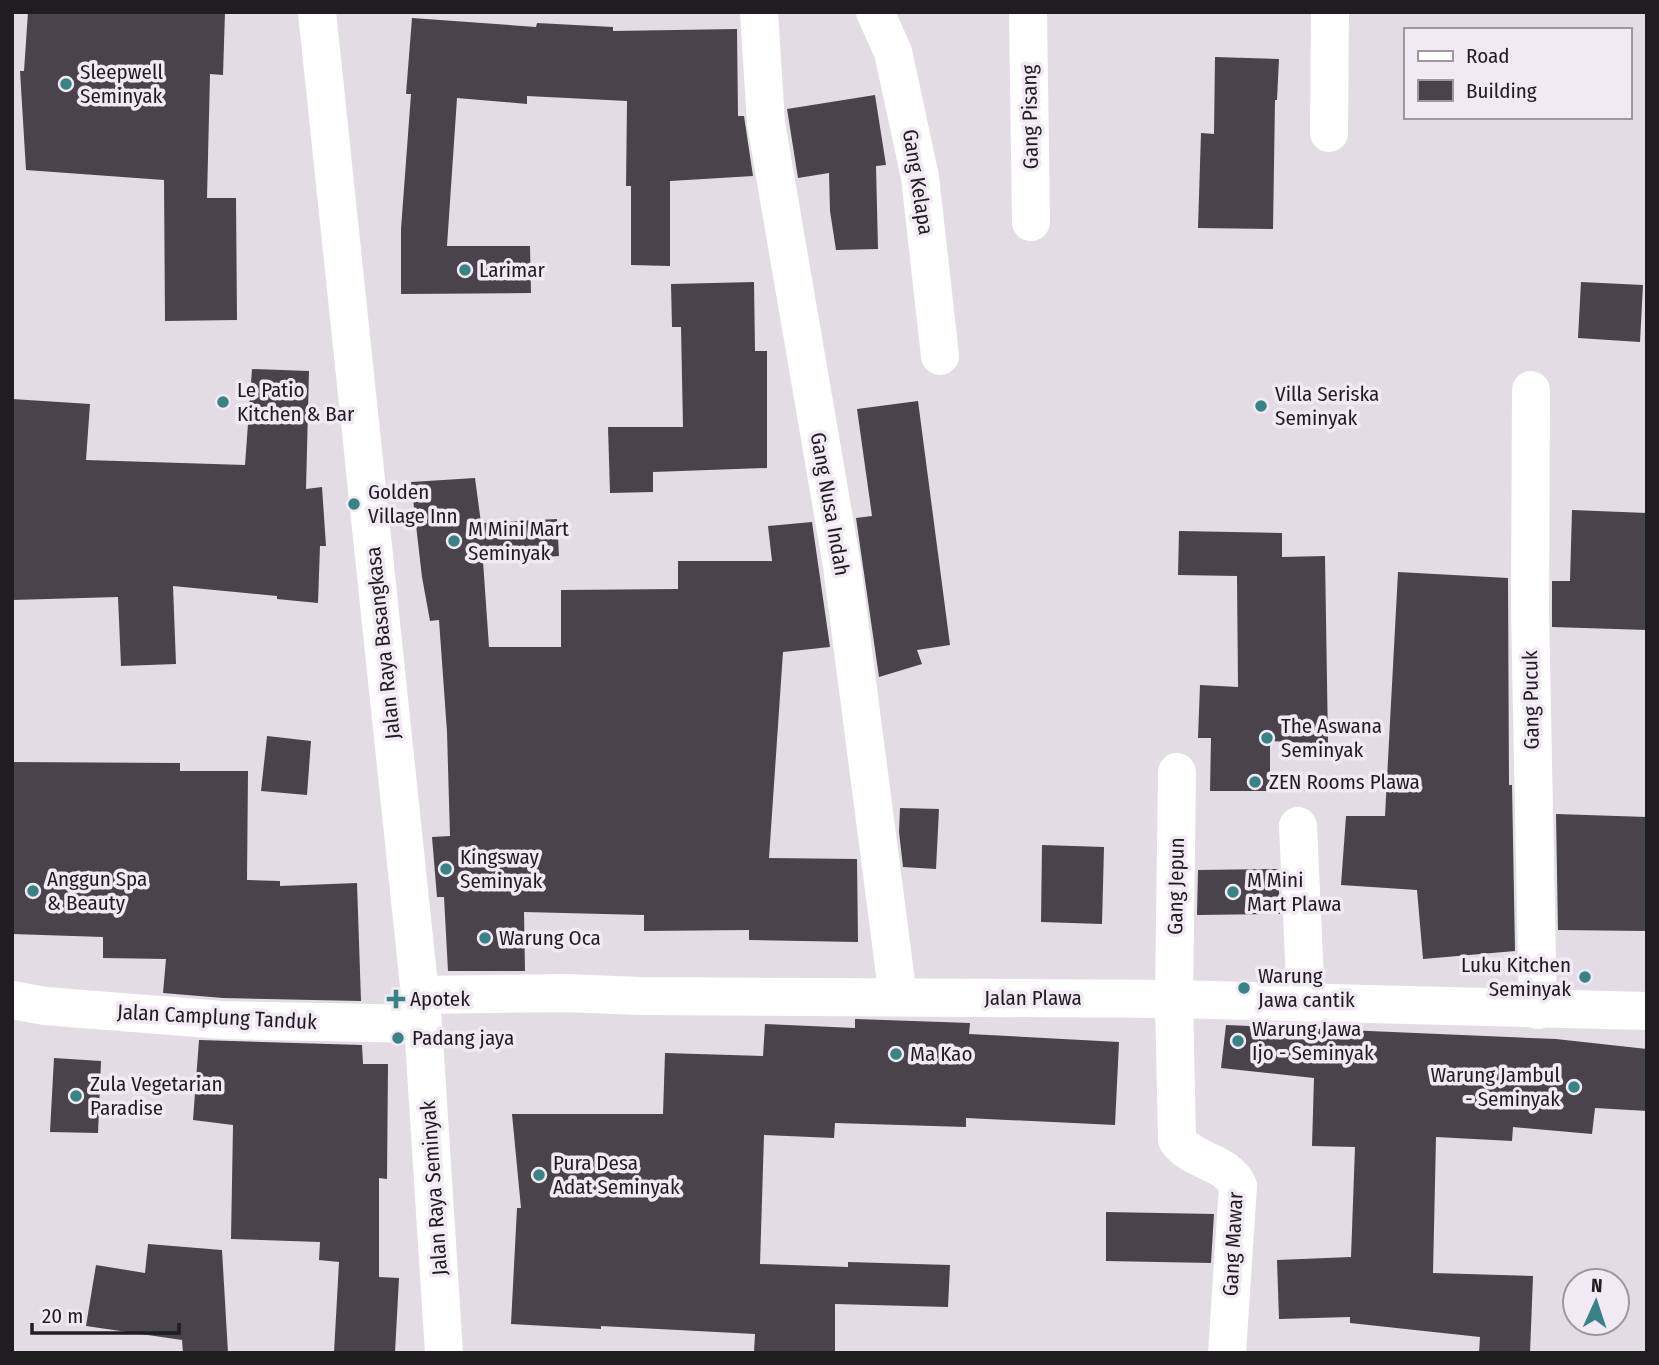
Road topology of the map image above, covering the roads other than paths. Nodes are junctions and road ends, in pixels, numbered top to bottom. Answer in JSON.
{"nodes":[{"id":1,"x":317,"y":12,"type":"edge"},
{"id":2,"x":759,"y":12,"type":"edge"},
{"id":3,"x":875,"y":12,"type":"edge"},
{"id":4,"x":1028,"y":12,"type":"edge"},
{"id":5,"x":1331,"y":12,"type":"edge"},
{"id":6,"x":1329,"y":133,"type":"dead end"},
{"id":7,"x":1031,"y":222,"type":"dead end"},
{"id":8,"x":940,"y":356,"type":"dead end"},
{"id":9,"x":1531,"y":390,"type":"dead end"},
{"id":10,"x":1177,"y":772,"type":"dead end"},
{"id":11,"x":1298,"y":826,"type":"dead end"},
{"id":12,"x":898,"y":997,"type":"junction"},
{"id":13,"x":1174,"y":999,"type":"junction"},
{"id":14,"x":12,"y":1000,"type":"edge"},
{"id":15,"x":1306,"y":1003,"type":"junction"},
{"id":16,"x":421,"y":1009,"type":"junction"},
{"id":17,"x":1538,"y":1010,"type":"junction"},
{"id":18,"x":1647,"y":1011,"type":"edge"},
{"id":19,"x":444,"y":1353,"type":"edge"},
{"id":20,"x":1227,"y":1353,"type":"edge"}],
"edges":[{"from":1,"to":16,"type":"street","name":"Jalan Raya Basangkasa"},
{"from":2,"to":12,"type":"street","name":"Gang Nusa Indah"},
{"from":3,"to":8,"type":"street","name":"Gang Kelapa"},
{"from":4,"to":7,"type":"street","name":"Gang Pisang"},
{"from":5,"to":6,"type":"street"},
{"from":9,"to":17,"type":"street","name":"Gang Pucuk"},
{"from":10,"to":13,"type":"street","name":"Gang Jepun"},
{"from":11,"to":15,"type":"street"},
{"from":12,"to":13,"type":"street","name":"Jalan Plawa"},
{"from":12,"to":16,"type":"street","name":"Jalan Plawa"},
{"from":13,"to":15,"type":"street","name":"Jalan Plawa"},
{"from":13,"to":20,"type":"street","name":"Gang Mawar"},
{"from":14,"to":16,"type":"street","name":"Jalan Camplung Tanduk"},
{"from":15,"to":17,"type":"street","name":"Jalan Plawa"},
{"from":16,"to":19,"type":"street","name":"Jalan Raya Seminyak"},
{"from":17,"to":18,"type":"street","name":"Jalan Plawa"}]}
